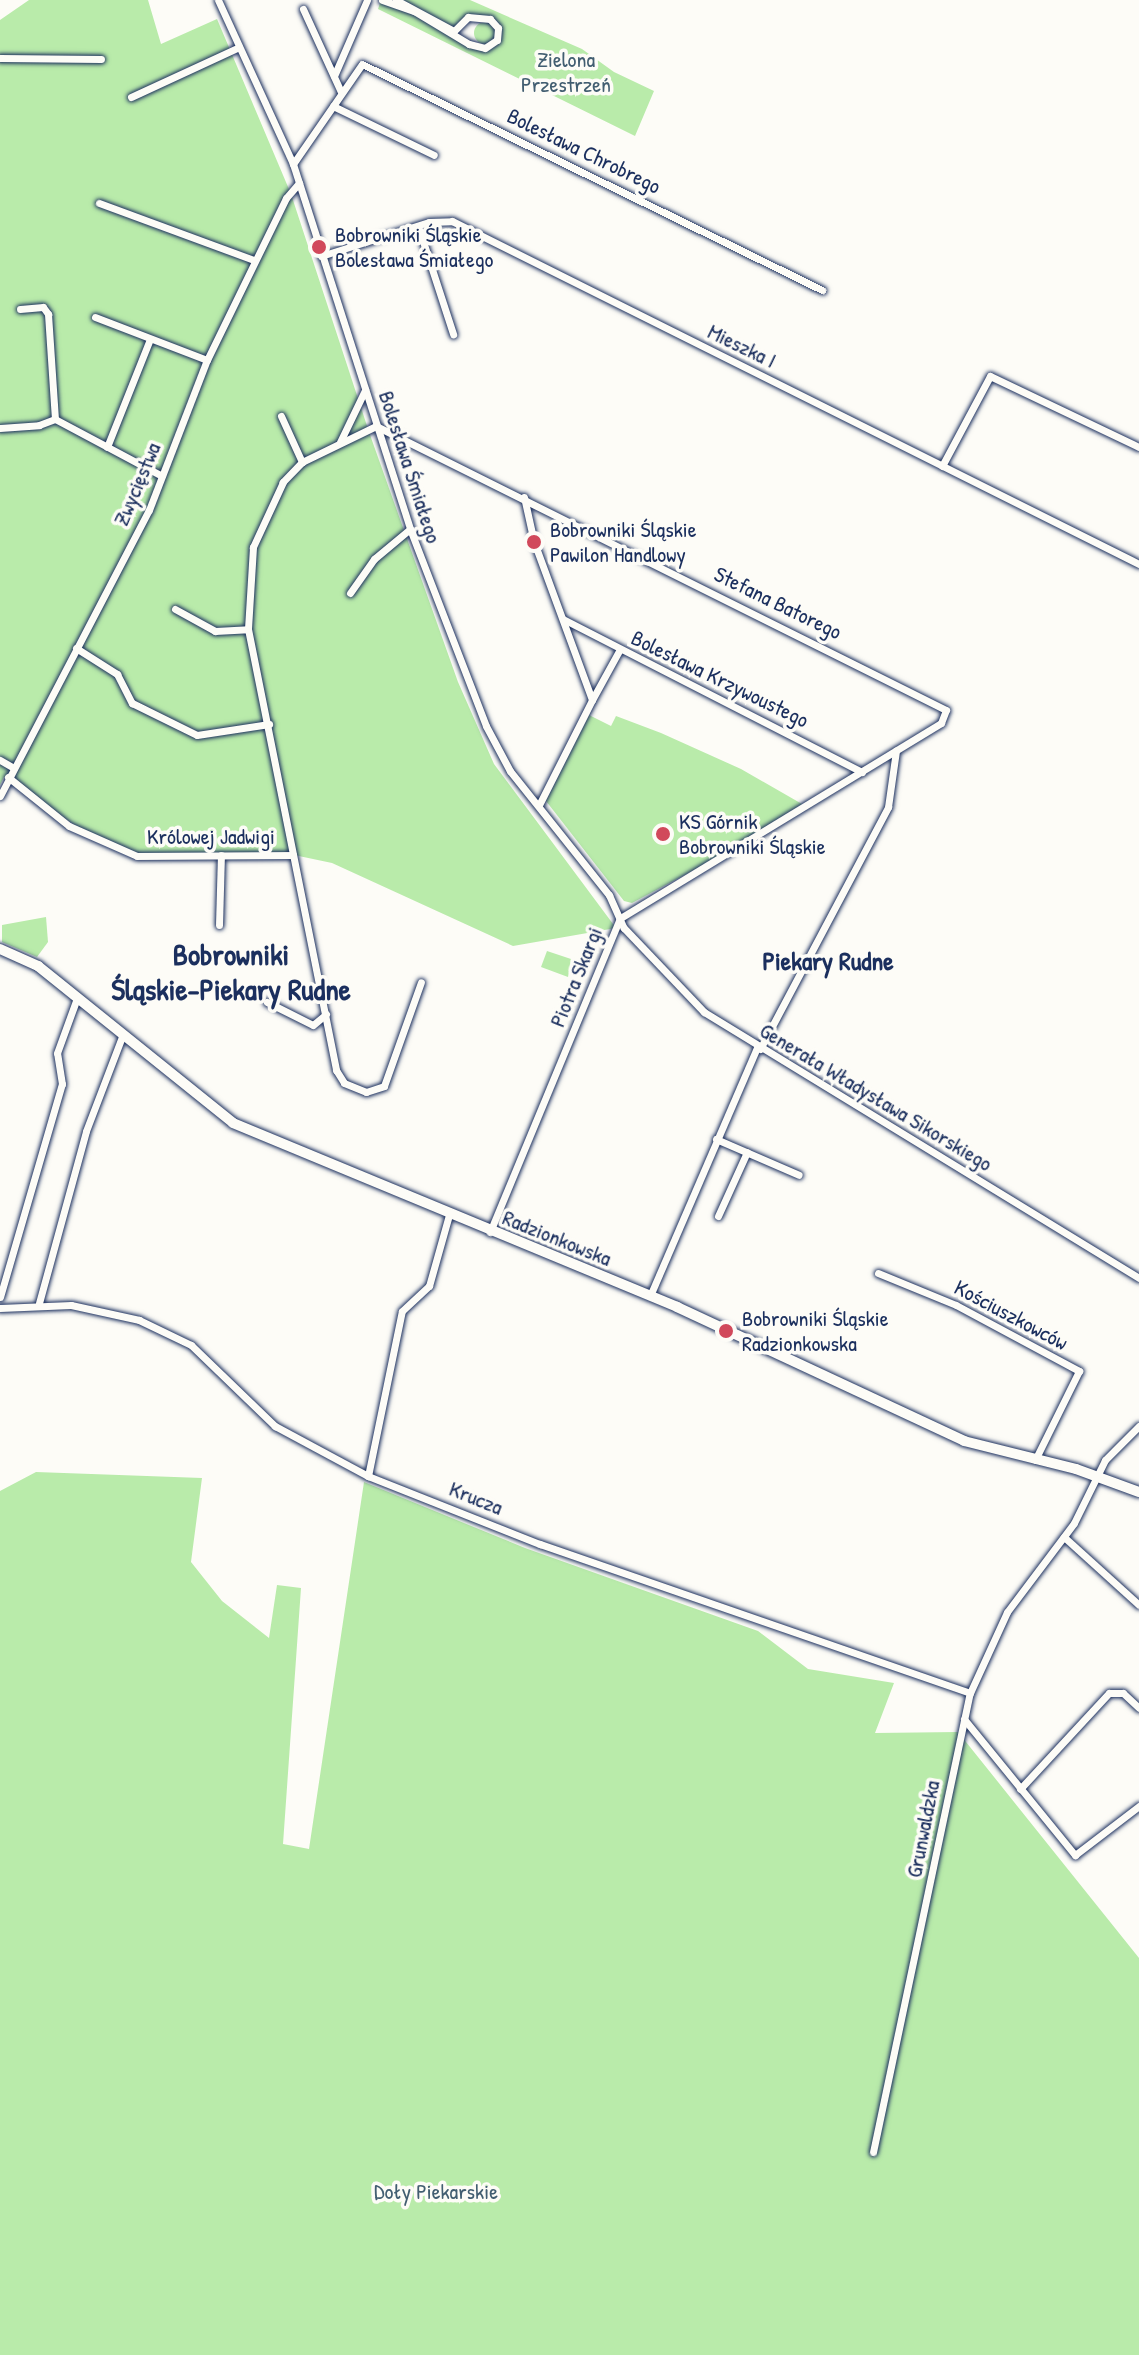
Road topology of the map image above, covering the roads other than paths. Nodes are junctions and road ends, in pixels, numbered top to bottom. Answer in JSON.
{"nodes":[{"id":1,"x":218,"y":0,"type":"edge"},
{"id":2,"x":367,"y":0,"type":"edge"},
{"id":3,"x":382,"y":0,"type":"edge"},
{"id":4,"x":396,"y":0,"type":"edge"},
{"id":5,"x":303,"y":9,"type":"dead end"},
{"id":6,"x":239,"y":47,"type":"junction"},
{"id":7,"x":0,"y":58,"type":"edge"},
{"id":8,"x":101,"y":59,"type":"dead end"},
{"id":9,"x":334,"y":76,"type":"junction"},
{"id":10,"x":341,"y":92,"type":"junction"},
{"id":11,"x":131,"y":97,"type":"dead end"},
{"id":12,"x":333,"y":106,"type":"junction"},
{"id":13,"x":434,"y":155,"type":"dead end"},
{"id":14,"x":293,"y":164,"type":"junction"},
{"id":15,"x":299,"y":183,"type":"junction"},
{"id":16,"x":99,"y":203,"type":"dead end"},
{"id":17,"x":418,"y":226,"type":"junction"},
{"id":18,"x":321,"y":256,"type":"junction"},
{"id":19,"x":254,"y":260,"type":"junction"},
{"id":20,"x":822,"y":290,"type":"dead end"},
{"id":21,"x":20,"y":309,"type":"dead end"},
{"id":22,"x":95,"y":317,"type":"dead end"},
{"id":23,"x":453,"y":334,"type":"dead end"},
{"id":24,"x":150,"y":339,"type":"junction"},
{"id":25,"x":207,"y":360,"type":"junction"},
{"id":26,"x":365,"y":390,"type":"junction"},
{"id":27,"x":281,"y":416,"type":"dead end"},
{"id":28,"x":55,"y":419,"type":"junction"},
{"id":29,"x":376,"y":426,"type":"junction"},
{"id":30,"x":0,"y":428,"type":"edge"},
{"id":31,"x":340,"y":442,"type":"junction"},
{"id":32,"x":107,"y":447,"type":"junction"},
{"id":33,"x":1139,"y":447,"type":"edge"},
{"id":34,"x":302,"y":462,"type":"junction"},
{"id":35,"x":942,"y":466,"type":"junction"},
{"id":36,"x":162,"y":476,"type":"junction"},
{"id":37,"x":524,"y":497,"type":"junction"},
{"id":38,"x":410,"y":529,"type":"junction"},
{"id":39,"x":1139,"y":564,"type":"edge"},
{"id":40,"x":350,"y":593,"type":"dead end"},
{"id":41,"x":175,"y":609,"type":"dead end"},
{"id":42,"x":563,"y":619,"type":"junction"},
{"id":43,"x":248,"y":629,"type":"junction"},
{"id":44,"x":76,"y":648,"type":"junction"},
{"id":45,"x":620,"y":649,"type":"junction"},
{"id":46,"x":592,"y":700,"type":"junction"},
{"id":47,"x":946,"y":710,"type":"joint"},
{"id":48,"x":269,"y":724,"type":"junction"},
{"id":49,"x":896,"y":751,"type":"junction"},
{"id":50,"x":0,"y":760,"type":"edge"},
{"id":51,"x":12,"y":767,"type":"junction"},
{"id":52,"x":862,"y":772,"type":"junction"},
{"id":53,"x":8,"y":777,"type":"junction"},
{"id":54,"x":0,"y":796,"type":"edge"},
{"id":55,"x":539,"y":805,"type":"junction"},
{"id":56,"x":221,"y":855,"type":"junction"},
{"id":57,"x":293,"y":855,"type":"junction"},
{"id":58,"x":620,"y":918,"type":"junction"},
{"id":59,"x":219,"y":925,"type":"dead end"},
{"id":60,"x":0,"y":949,"type":"edge"},
{"id":61,"x":421,"y":982,"type":"dead end"},
{"id":62,"x":77,"y":998,"type":"junction"},
{"id":63,"x":267,"y":1002,"type":"dead end"},
{"id":64,"x":326,"y":1014,"type":"junction"},
{"id":65,"x":123,"y":1034,"type":"junction"},
{"id":66,"x":758,"y":1048,"type":"junction"},
{"id":67,"x":716,"y":1139,"type":"junction"},
{"id":68,"x":747,"y":1152,"type":"junction"},
{"id":69,"x":799,"y":1175,"type":"dead end"},
{"id":70,"x":449,"y":1215,"type":"junction"},
{"id":71,"x":718,"y":1216,"type":"dead end"},
{"id":72,"x":490,"y":1232,"type":"junction"},
{"id":73,"x":878,"y":1273,"type":"dead end"},
{"id":74,"x":1139,"y":1278,"type":"edge"},
{"id":75,"x":650,"y":1296,"type":"junction"},
{"id":76,"x":0,"y":1297,"type":"edge"},
{"id":77,"x":39,"y":1303,"type":"junction"},
{"id":78,"x":0,"y":1308,"type":"edge"},
{"id":79,"x":1139,"y":1426,"type":"edge"},
{"id":80,"x":1035,"y":1460,"type":"junction"},
{"id":81,"x":1096,"y":1475,"type":"junction"},
{"id":82,"x":368,"y":1476,"type":"junction"},
{"id":83,"x":1139,"y":1492,"type":"edge"},
{"id":84,"x":1064,"y":1537,"type":"junction"},
{"id":85,"x":1139,"y":1605,"type":"edge"},
{"id":86,"x":970,"y":1693,"type":"junction"},
{"id":87,"x":1139,"y":1708,"type":"edge"},
{"id":88,"x":964,"y":1719,"type":"junction"},
{"id":89,"x":1020,"y":1789,"type":"junction"},
{"id":90,"x":1139,"y":1806,"type":"edge"},
{"id":91,"x":873,"y":2152,"type":"dead end"}],
"edges":[{"from":1,"to":6,"type":"street","name":"Bolesława Śmiałego"},
{"from":2,"to":9,"type":"street"},
{"from":3,"to":4,"type":"street"},
{"from":5,"to":9,"type":"street"},
{"from":6,"to":11,"type":"street"},
{"from":6,"to":14,"type":"street","name":"Bolesława Śmiałego"},
{"from":7,"to":8,"type":"street"},
{"from":9,"to":10,"type":"street"},
{"from":10,"to":12,"type":"street","name":"Bolesława Chrobrego"},
{"from":10,"to":20,"type":"street","name":"Bolesława Chrobrego"},
{"from":12,"to":13,"type":"street"},
{"from":12,"to":14,"type":"street","name":"Bolesława Chrobrego"},
{"from":14,"to":15,"type":"street","name":"Bolesława Śmiałego"},
{"from":15,"to":18,"type":"street","name":"Bolesława Śmiałego"},
{"from":15,"to":19,"type":"street","name":"Zwycięstwa"},
{"from":16,"to":19,"type":"street"},
{"from":17,"to":18,"type":"street","name":"Mieszka I"},
{"from":17,"to":23,"type":"street"},
{"from":17,"to":35,"type":"street","name":"Mieszka I"},
{"from":18,"to":26,"type":"street","name":"Bolesława Śmiałego"},
{"from":19,"to":25,"type":"street","name":"Zwycięstwa"},
{"from":21,"to":28,"type":"street"},
{"from":22,"to":24,"type":"street"},
{"from":24,"to":25,"type":"street"},
{"from":24,"to":32,"type":"street"},
{"from":25,"to":36,"type":"street","name":"Zwycięstwa"},
{"from":26,"to":29,"type":"street","name":"Bolesława Śmiałego"},
{"from":26,"to":31,"type":"street"},
{"from":27,"to":34,"type":"street"},
{"from":28,"to":30,"type":"street"},
{"from":28,"to":32,"type":"street"},
{"from":29,"to":31,"type":"street"},
{"from":29,"to":37,"type":"street","name":"Stefana Batorego"},
{"from":29,"to":38,"type":"street","name":"Bolesława Śmiałego"},
{"from":31,"to":34,"type":"street"},
{"from":32,"to":36,"type":"street"},
{"from":33,"to":35,"type":"street"},
{"from":34,"to":43,"type":"street"},
{"from":35,"to":39,"type":"street","name":"Mieszka I"},
{"from":36,"to":44,"type":"street","name":"Zwycięstwa"},
{"from":37,"to":42,"type":"street"},
{"from":37,"to":47,"type":"street","name":"Stefana Batorego"},
{"from":38,"to":40,"type":"street"},
{"from":38,"to":55,"type":"street","name":"Bolesława Śmiałego"},
{"from":41,"to":43,"type":"street"},
{"from":42,"to":45,"type":"street","name":"Bolesława Krzywoustego"},
{"from":42,"to":46,"type":"street"},
{"from":43,"to":48,"type":"street"},
{"from":44,"to":48,"type":"street"},
{"from":44,"to":51,"type":"street","name":"Zwycięstwa"},
{"from":45,"to":46,"type":"street"},
{"from":45,"to":52,"type":"street","name":"Bolesława Krzywoustego"},
{"from":46,"to":55,"type":"street"},
{"from":47,"to":49,"type":"street","name":"Piotra Skargi"},
{"from":48,"to":57,"type":"street"},
{"from":49,"to":52,"type":"street","name":"Piotra Skargi"},
{"from":49,"to":66,"type":"street"},
{"from":50,"to":51,"type":"street"},
{"from":51,"to":53,"type":"street","name":"Zwycięstwa"},
{"from":52,"to":58,"type":"street","name":"Piotra Skargi"},
{"from":53,"to":54,"type":"street","name":"Zwycięstwa"},
{"from":53,"to":56,"type":"street","name":"Królowej Jadwigi"},
{"from":55,"to":58,"type":"street","name":"Bolesława Śmiałego"},
{"from":56,"to":57,"type":"street","name":"Królowej Jadwigi"},
{"from":56,"to":59,"type":"street"},
{"from":57,"to":64,"type":"street"},
{"from":58,"to":66,"type":"street","name":"Generała Władysława Sikorskiego"},
{"from":58,"to":72,"type":"street","name":"Piotra Skargi"},
{"from":60,"to":62,"type":"street","name":"Radzionkowska"},
{"from":61,"to":64,"type":"street"},
{"from":62,"to":65,"type":"street","name":"Radzionkowska"},
{"from":62,"to":76,"type":"street"},
{"from":63,"to":64,"type":"street"},
{"from":65,"to":70,"type":"street","name":"Radzionkowska"},
{"from":65,"to":77,"type":"street"},
{"from":66,"to":67,"type":"street"},
{"from":66,"to":74,"type":"street","name":"Generała Władysława Sikorskiego"},
{"from":67,"to":68,"type":"street"},
{"from":67,"to":75,"type":"street"},
{"from":68,"to":69,"type":"street"},
{"from":68,"to":71,"type":"street"},
{"from":70,"to":72,"type":"street","name":"Radzionkowska"},
{"from":70,"to":82,"type":"street"},
{"from":72,"to":75,"type":"street","name":"Radzionkowska"},
{"from":73,"to":80,"type":"street","name":"Kościuszkowców"},
{"from":75,"to":80,"type":"street","name":"Radzionkowska"},
{"from":77,"to":78,"type":"street","name":"Krucza"},
{"from":77,"to":82,"type":"street","name":"Krucza"},
{"from":79,"to":81,"type":"street","name":"Grunwaldzka"},
{"from":80,"to":81,"type":"street","name":"Radzionkowska"},
{"from":81,"to":83,"type":"street","name":"Radzionkowska"},
{"from":81,"to":84,"type":"street","name":"Grunwaldzka"},
{"from":82,"to":86,"type":"street","name":"Krucza"},
{"from":84,"to":85,"type":"street"},
{"from":84,"to":86,"type":"street","name":"Grunwaldzka"},
{"from":86,"to":88,"type":"street","name":"Grunwaldzka"},
{"from":87,"to":89,"type":"street"},
{"from":88,"to":89,"type":"street"},
{"from":88,"to":91,"type":"street","name":"Grunwaldzka"},
{"from":89,"to":90,"type":"street"}]}
